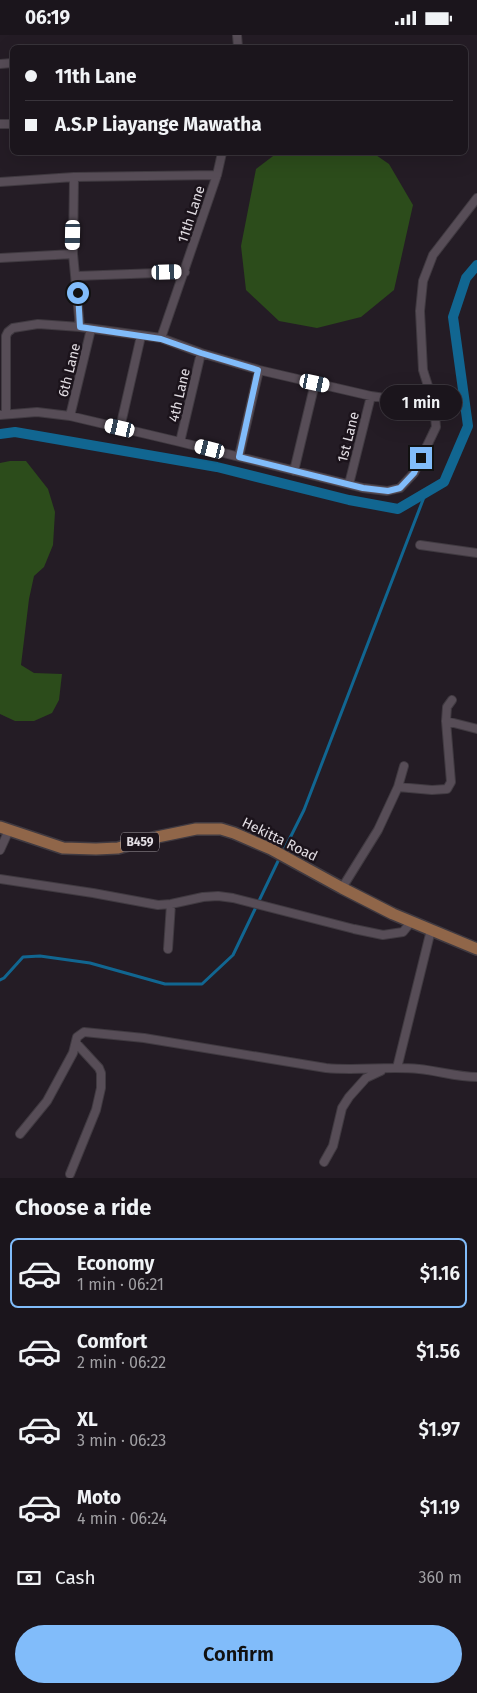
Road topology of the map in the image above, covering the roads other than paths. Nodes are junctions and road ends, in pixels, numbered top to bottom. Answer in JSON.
{"nodes":[{"id":1,"x":222,"y":155,"type":"edge"},
{"id":2,"x":217,"y":175,"type":"junction"},
{"id":3,"x":74,"y":177,"type":"junction"},
{"id":4,"x":0,"y":182,"type":"edge"},
{"id":5,"x":477,"y":198,"type":"edge"},
{"id":6,"x":73,"y":254,"type":"junction"},
{"id":7,"x":0,"y":258,"type":"edge"},
{"id":8,"x":185,"y":272,"type":"junction"},
{"id":9,"x":76,"y":275,"type":"junction"},
{"id":10,"x":80,"y":327,"type":"junction"},
{"id":11,"x":91,"y":329,"type":"junction"},
{"id":12,"x":141,"y":336,"type":"junction"},
{"id":13,"x":161,"y":339,"type":"junction"},
{"id":14,"x":201,"y":353,"type":"junction"},
{"id":15,"x":258,"y":370,"type":"junction"},
{"id":16,"x":315,"y":383,"type":"junction"},
{"id":17,"x":371,"y":396,"type":"junction"},
{"id":18,"x":434,"y":405,"type":"junction"},
{"id":19,"x":3,"y":414,"type":"edge"},
{"id":20,"x":70,"y":416,"type":"junction"},
{"id":21,"x":120,"y":428,"type":"junction"},
{"id":22,"x":180,"y":442,"type":"junction"},
{"id":23,"x":239,"y":457,"type":"junction"},
{"id":24,"x":294,"y":471,"type":"junction"},
{"id":25,"x":349,"y":484,"type":"junction"},
{"id":26,"x":420,"y":545,"type":"dead end"},
{"id":27,"x":477,"y":553,"type":"edge"},
{"id":28,"x":452,"y":700,"type":"dead end"},
{"id":29,"x":446,"y":721,"type":"junction"},
{"id":30,"x":477,"y":729,"type":"edge"},
{"id":31,"x":404,"y":767,"type":"dead end"},
{"id":32,"x":398,"y":787,"type":"junction"},
{"id":33,"x":5,"y":828,"type":"edge"},
{"id":34,"x":0,"y":850,"type":"edge"},
{"id":35,"x":0,"y":879,"type":"edge"},
{"id":36,"x":342,"y":888,"type":"junction"},
{"id":37,"x":171,"y":904,"type":"junction"},
{"id":38,"x":411,"y":922,"type":"junction"},
{"id":39,"x":431,"y":930,"type":"junction"},
{"id":40,"x":168,"y":949,"type":"dead end"},
{"id":41,"x":477,"y":949,"type":"edge"},
{"id":42,"x":76,"y":1043,"type":"junction"},
{"id":43,"x":397,"y":1068,"type":"junction"},
{"id":44,"x":384,"y":1069,"type":"junction"},
{"id":45,"x":477,"y":1077,"type":"edge"},
{"id":46,"x":20,"y":1134,"type":"dead end"},
{"id":47,"x":324,"y":1162,"type":"dead end"},
{"id":48,"x":70,"y":1175,"type":"dead end"}],
"edges":[{"from":1,"to":2,"type":"street"},
{"from":2,"to":3,"type":"street","name":"11th Lane"},
{"from":2,"to":8,"type":"street","name":"11th Lane"},
{"from":3,"to":4,"type":"street","name":"11th Lane"},
{"from":3,"to":6,"type":"street"},
{"from":5,"to":18,"type":"street"},
{"from":6,"to":7,"type":"street"},
{"from":6,"to":9,"type":"street"},
{"from":8,"to":9,"type":"street"},
{"from":8,"to":13,"type":"street","name":"11th Lane"},
{"from":9,"to":10,"type":"street"},
{"from":10,"to":11,"type":"street"},
{"from":10,"to":19,"type":"street"},
{"from":11,"to":12,"type":"street"},
{"from":11,"to":20,"type":"street","name":"6th Lane"},
{"from":12,"to":13,"type":"street"},
{"from":12,"to":21,"type":"street"},
{"from":13,"to":14,"type":"street"},
{"from":14,"to":15,"type":"street"},
{"from":14,"to":22,"type":"street","name":"4th Lane"},
{"from":15,"to":16,"type":"street"},
{"from":15,"to":23,"type":"street"},
{"from":16,"to":17,"type":"street"},
{"from":16,"to":24,"type":"street"},
{"from":17,"to":18,"type":"street"},
{"from":17,"to":25,"type":"street","name":"1st Lane"},
{"from":18,"to":25,"type":"street"},
{"from":19,"to":20,"type":"street"},
{"from":20,"to":21,"type":"street"},
{"from":21,"to":22,"type":"street"},
{"from":22,"to":23,"type":"street"},
{"from":23,"to":24,"type":"street"},
{"from":24,"to":25,"type":"street"},
{"from":26,"to":27,"type":"street"},
{"from":28,"to":29,"type":"street"},
{"from":29,"to":30,"type":"street"},
{"from":29,"to":32,"type":"street"},
{"from":31,"to":32,"type":"street"},
{"from":32,"to":36,"type":"street"},
{"from":33,"to":34,"type":"street"},
{"from":33,"to":36,"type":"main road","name":"Hekitta Road","number":"B459"},
{"from":35,"to":37,"type":"street"},
{"from":36,"to":38,"type":"main road","name":"Hekitta Road","number":"B459"},
{"from":37,"to":38,"type":"street"},
{"from":37,"to":40,"type":"street"},
{"from":38,"to":39,"type":"main road","name":"Hekitta Road","number":"B459"},
{"from":39,"to":41,"type":"main road","name":"Hekitta Road","number":"B459"},
{"from":39,"to":43,"type":"street"},
{"from":42,"to":44,"type":"street"},
{"from":42,"to":46,"type":"street"},
{"from":42,"to":48,"type":"street"},
{"from":43,"to":44,"type":"street"},
{"from":43,"to":45,"type":"street"},
{"from":44,"to":47,"type":"street"}]}
